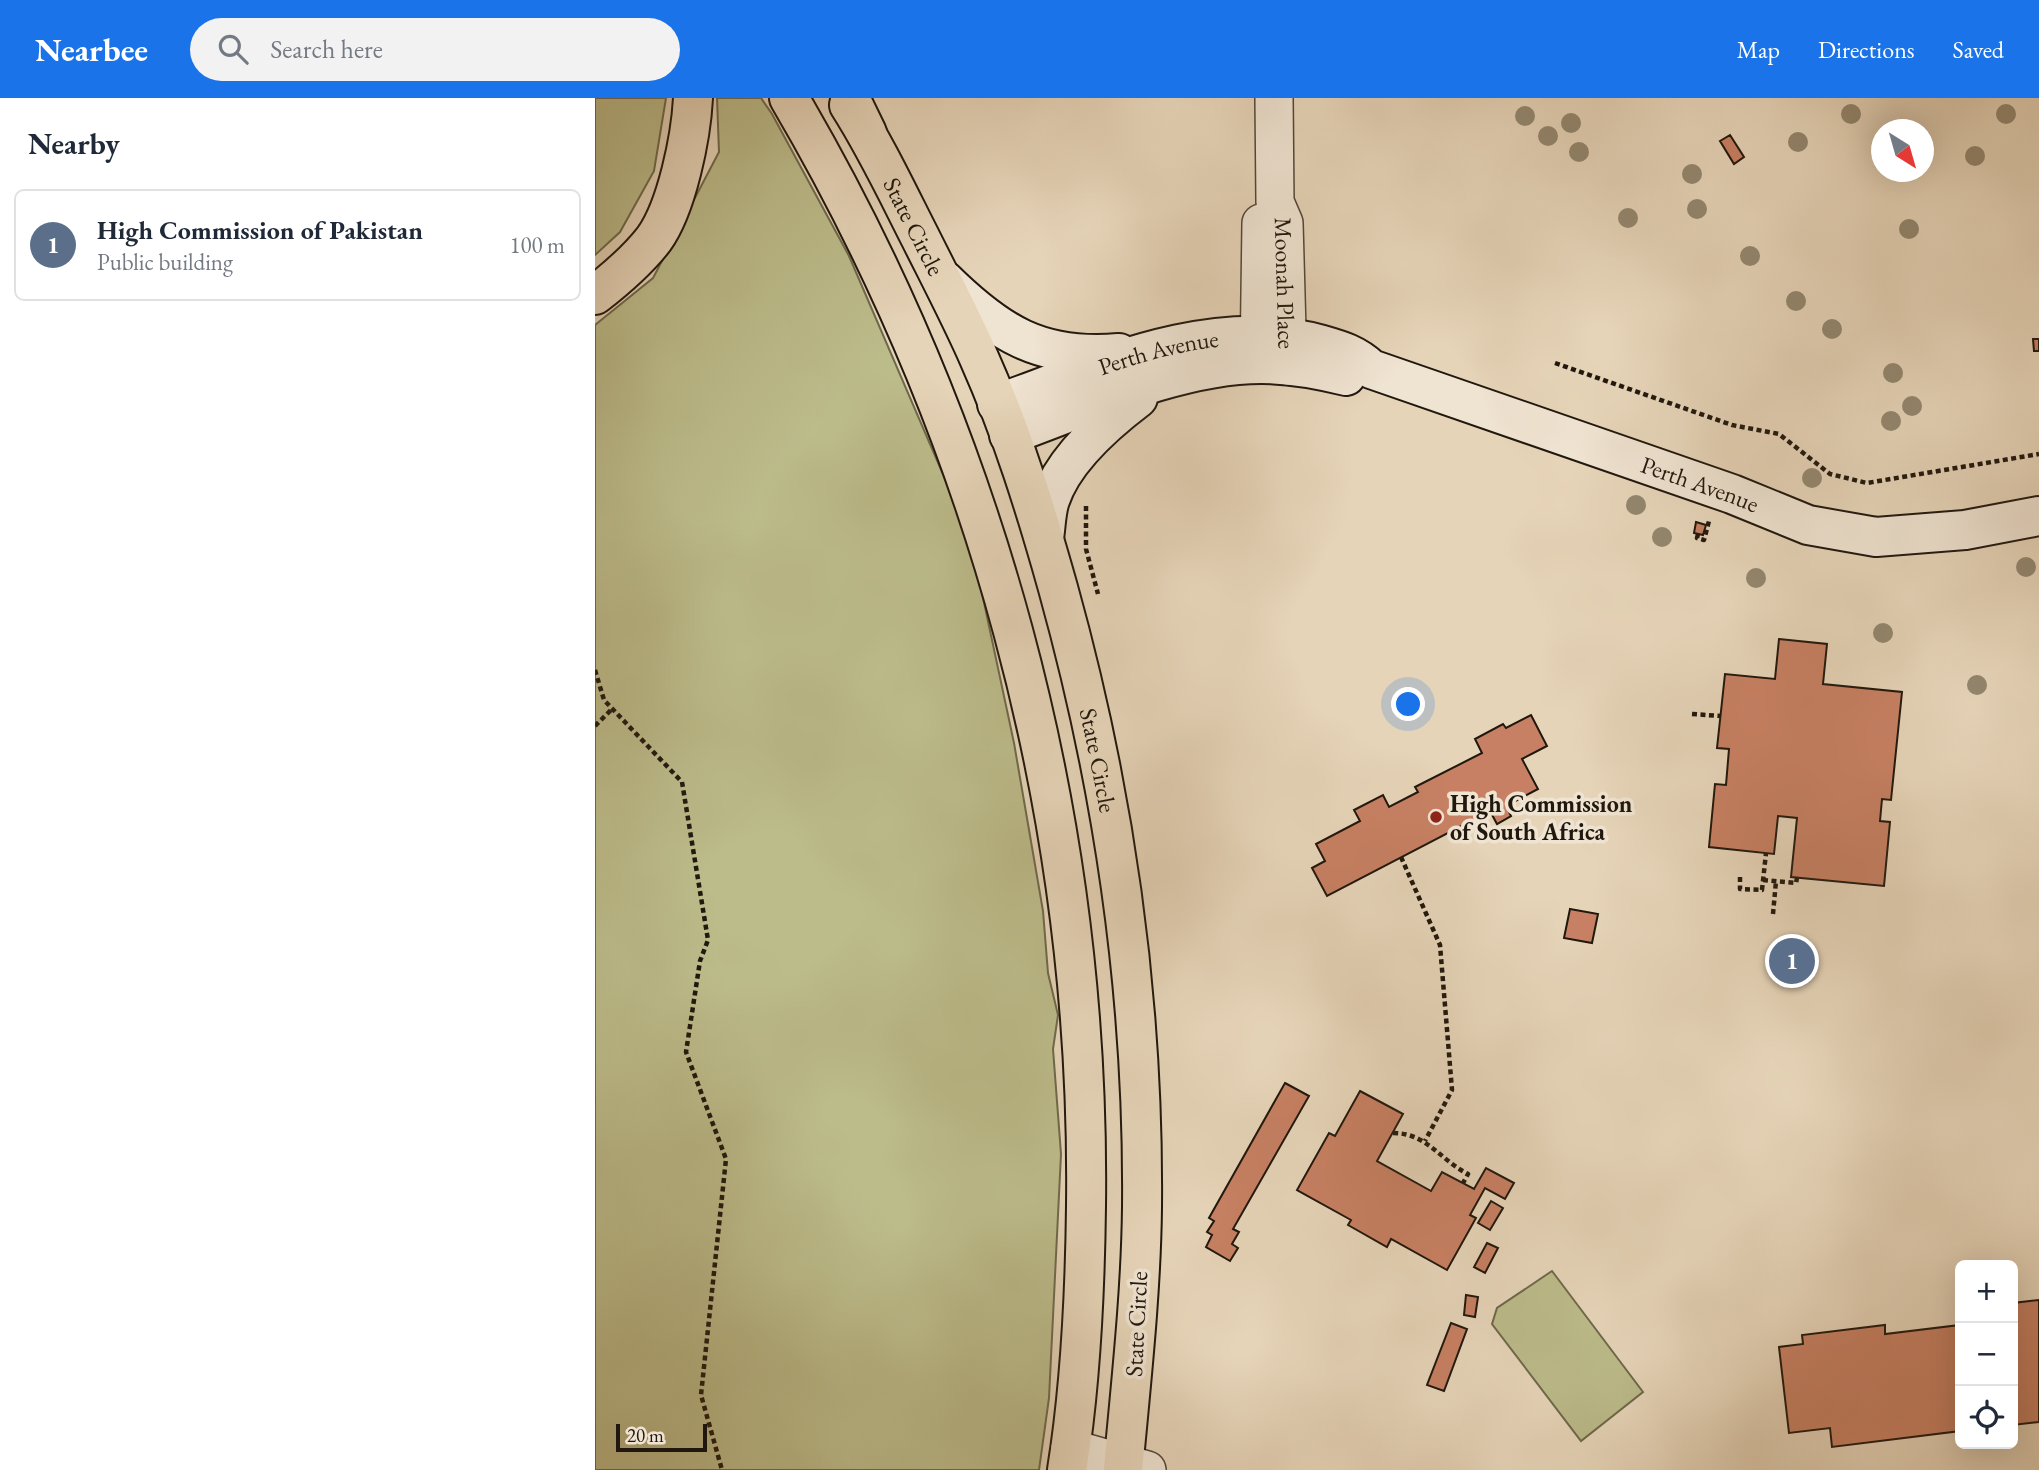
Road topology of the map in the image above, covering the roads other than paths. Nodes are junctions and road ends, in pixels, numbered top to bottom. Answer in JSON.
{"nodes":[{"id":1,"x":692,"y":98,"type":"edge"},
{"id":2,"x":789,"y":98,"type":"edge"},
{"id":3,"x":845,"y":98,"type":"edge"},
{"id":4,"x":850,"y":98,"type":"edge"},
{"id":5,"x":1275,"y":98,"type":"edge"},
{"id":6,"x":867,"y":133,"type":"junction"},
{"id":7,"x":940,"y":276,"type":"junction"},
{"id":8,"x":595,"y":295,"type":"edge"},
{"id":9,"x":1274,"y":350,"type":"junction"},
{"id":10,"x":1157,"y":365,"type":"junction"},
{"id":11,"x":1003,"y":419,"type":"junction"},
{"id":12,"x":952,"y":437,"type":"junction"},
{"id":13,"x":2039,"y":516,"type":"edge"},
{"id":14,"x":1044,"y":538,"type":"junction"},
{"id":15,"x":1068,"y":1459,"type":"edge"},
{"id":16,"x":1131,"y":1468,"type":"edge"}],
"edges":[{"from":1,"to":8,"type":"main road"},
{"from":2,"to":12,"type":"main road","name":"State Circle"},
{"from":3,"to":6,"type":"main road","name":"State Circle"},
{"from":4,"to":6,"type":"main road"},
{"from":5,"to":9,"type":"street","name":"Moonah Place"},
{"from":6,"to":7,"type":"main road","name":"State Circle"},
{"from":7,"to":10,"type":"street"},
{"from":7,"to":11,"type":"main road","name":"State Circle"},
{"from":9,"to":10,"type":"street","name":"Perth Avenue"},
{"from":9,"to":13,"type":"street","name":"Perth Avenue"},
{"from":10,"to":11,"type":"street","name":"Perth Avenue"},
{"from":10,"to":14,"type":"street"},
{"from":11,"to":12,"type":"main road","name":"Perth Avenue"},
{"from":11,"to":14,"type":"main road","name":"State Circle"},
{"from":12,"to":15,"type":"main road","name":"State Circle"},
{"from":14,"to":16,"type":"main road","name":"State Circle"},
{"from":15,"to":16,"type":"street"}]}
